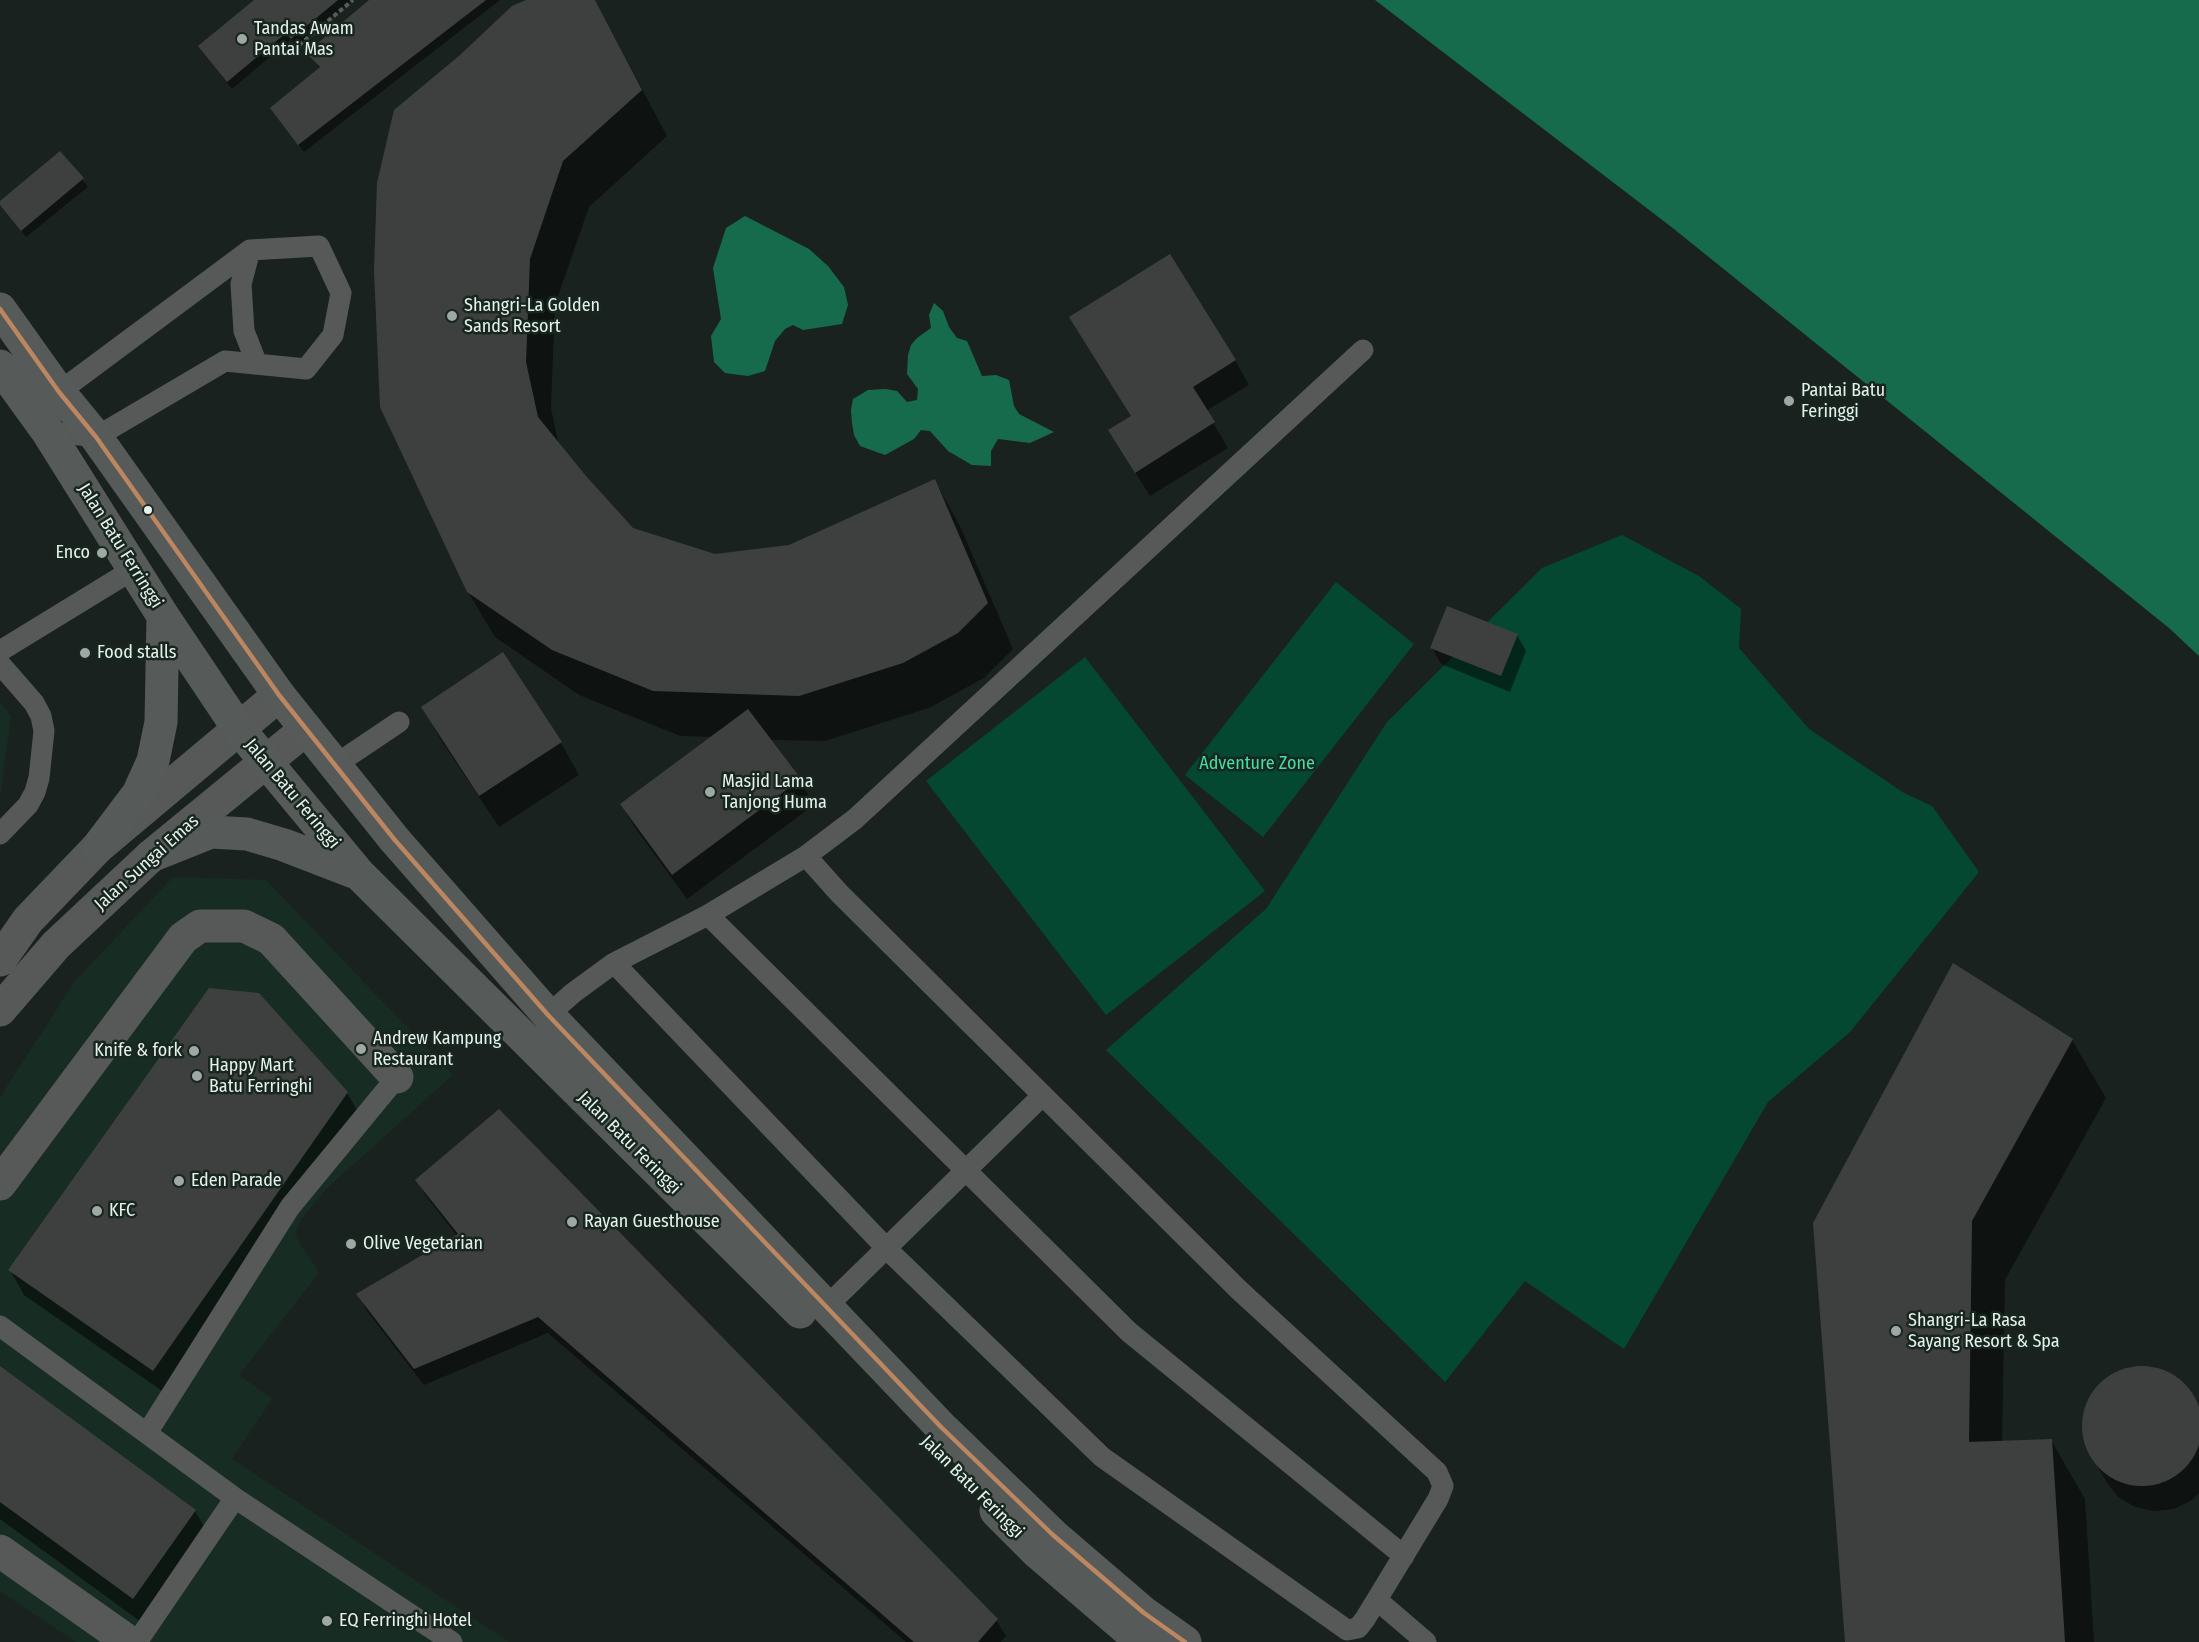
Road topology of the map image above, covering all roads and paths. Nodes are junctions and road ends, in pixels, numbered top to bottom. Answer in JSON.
{"nodes":[{"id":1,"x":353,"y":0,"type":"edge"},
{"id":2,"x":299,"y":45,"type":"dead end"},
{"id":3,"x":250,"y":250,"type":"junction"},
{"id":4,"x":0,"y":309,"type":"edge"},
{"id":5,"x":1363,"y":350,"type":"dead end"},
{"id":6,"x":257,"y":364,"type":"junction"},
{"id":7,"x":0,"y":366,"type":"edge"},
{"id":8,"x":59,"y":392,"type":"junction"},
{"id":9,"x":48,"y":431,"type":"junction"},
{"id":10,"x":96,"y":437,"type":"junction"},
{"id":11,"x":134,"y":570,"type":"junction"},
{"id":12,"x":163,"y":616,"type":"junction"},
{"id":13,"x":0,"y":651,"type":"edge"},
{"id":14,"x":0,"y":664,"type":"edge"},
{"id":15,"x":279,"y":695,"type":"junction"},
{"id":16,"x":399,"y":722,"type":"dead end"},
{"id":17,"x":238,"y":728,"type":"junction"},
{"id":18,"x":306,"y":729,"type":"junction"},
{"id":19,"x":265,"y":762,"type":"junction"},
{"id":20,"x":335,"y":765,"type":"junction"},
{"id":21,"x":0,"y":834,"type":"edge"},
{"id":22,"x":98,"y":847,"type":"junction"},
{"id":23,"x":151,"y":856,"type":"junction"},
{"id":24,"x":806,"y":856,"type":"junction"},
{"id":25,"x":359,"y":874,"type":"junction"},
{"id":26,"x":708,"y":915,"type":"junction"},
{"id":27,"x":0,"y":960,"type":"edge"},
{"id":28,"x":614,"y":963,"type":"junction"},
{"id":29,"x":0,"y":1010,"type":"edge"},
{"id":30,"x":548,"y":1016,"type":"junction"},
{"id":31,"x":397,"y":1077,"type":"joint"},
{"id":32,"x":1043,"y":1095,"type":"junction"},
{"id":33,"x":966,"y":1170,"type":"junction"},
{"id":34,"x":0,"y":1184,"type":"edge"},
{"id":35,"x":885,"y":1247,"type":"junction"},
{"id":36,"x":826,"y":1307,"type":"junction"},
{"id":37,"x":0,"y":1326,"type":"edge"},
{"id":38,"x":147,"y":1432,"type":"junction"},
{"id":39,"x":235,"y":1498,"type":"junction"},
{"id":40,"x":0,"y":1551,"type":"edge"},
{"id":41,"x":1404,"y":1556,"type":"junction"},
{"id":42,"x":1377,"y":1600,"type":"junction"},
{"id":43,"x":1137,"y":1633,"type":"edge"},
{"id":44,"x":129,"y":1642,"type":"edge"},
{"id":45,"x":137,"y":1642,"type":"edge"},
{"id":46,"x":452,"y":1642,"type":"edge"},
{"id":47,"x":1185,"y":1642,"type":"edge"},
{"id":48,"x":1426,"y":1642,"type":"edge"}],
"edges":[{"from":1,"to":2,"type":"path"},
{"from":3,"to":6,"type":"lane"},
{"from":3,"to":6,"type":"lane"},
{"from":3,"to":8,"type":"lane"},
{"from":4,"to":8,"type":"main road"},
{"from":5,"to":24,"type":"lane"},
{"from":6,"to":10,"type":"lane"},
{"from":7,"to":9,"type":"main road","name":"Jalan Batu Ferringgi"},
{"from":8,"to":9,"type":"lane"},
{"from":8,"to":10,"type":"main road"},
{"from":9,"to":10,"type":"lane"},
{"from":9,"to":11,"type":"main road","name":"Jalan Batu Ferringgi"},
{"from":10,"to":15,"type":"main road"},
{"from":11,"to":12,"type":"main road","name":"Jalan Batu Ferringgi"},
{"from":11,"to":13,"type":"lane"},
{"from":12,"to":17,"type":"main road","name":"Jalan Batu Ferringgi"},
{"from":12,"to":22,"type":"main road"},
{"from":14,"to":21,"type":"lane"},
{"from":15,"to":17,"type":"street"},
{"from":15,"to":18,"type":"main road","name":"Jalan Batu Feringgi"},
{"from":16,"to":20,"type":"lane"},
{"from":17,"to":19,"type":"main road","name":"Jalan Batu Feringgi"},
{"from":17,"to":22,"type":"street"},
{"from":18,"to":19,"type":"street","name":"Jalan Sungai Emas"},
{"from":18,"to":20,"type":"main road","name":"Jalan Batu Feringgi"},
{"from":19,"to":23,"type":"street","name":"Jalan Sungai Emas"},
{"from":19,"to":25,"type":"main road","name":"Jalan Batu Feringgi"},
{"from":20,"to":30,"type":"main road","name":"Jalan Batu Feringgi"},
{"from":22,"to":27,"type":"street"},
{"from":23,"to":25,"type":"main road"},
{"from":23,"to":29,"type":"street","name":"Jalan Sungai Emas"},
{"from":24,"to":26,"type":"lane"},
{"from":24,"to":32,"type":"lane"},
{"from":25,"to":43,"type":"main road","name":"Jalan Batu Feringgi"},
{"from":26,"to":28,"type":"lane"},
{"from":26,"to":33,"type":"lane"},
{"from":28,"to":30,"type":"lane"},
{"from":28,"to":35,"type":"lane"},
{"from":30,"to":36,"type":"main road","name":"Jalan Batu Feringgi"},
{"from":31,"to":34,"type":"street"},
{"from":31,"to":38,"type":"lane"},
{"from":32,"to":33,"type":"lane"},
{"from":32,"to":41,"type":"lane"},
{"from":33,"to":35,"type":"lane"},
{"from":33,"to":41,"type":"lane"},
{"from":35,"to":36,"type":"lane"},
{"from":35,"to":42,"type":"lane"},
{"from":36,"to":43,"type":"main road","name":"Jalan Batu Feringgi"},
{"from":37,"to":38,"type":"lane"},
{"from":38,"to":39,"type":"lane"},
{"from":39,"to":45,"type":"lane"},
{"from":39,"to":46,"type":"lane"},
{"from":40,"to":44,"type":"street"},
{"from":41,"to":42,"type":"lane"},
{"from":42,"to":48,"type":"lane"},
{"from":43,"to":47,"type":"main road","name":"Jalan Batu Feringgi"}]}
